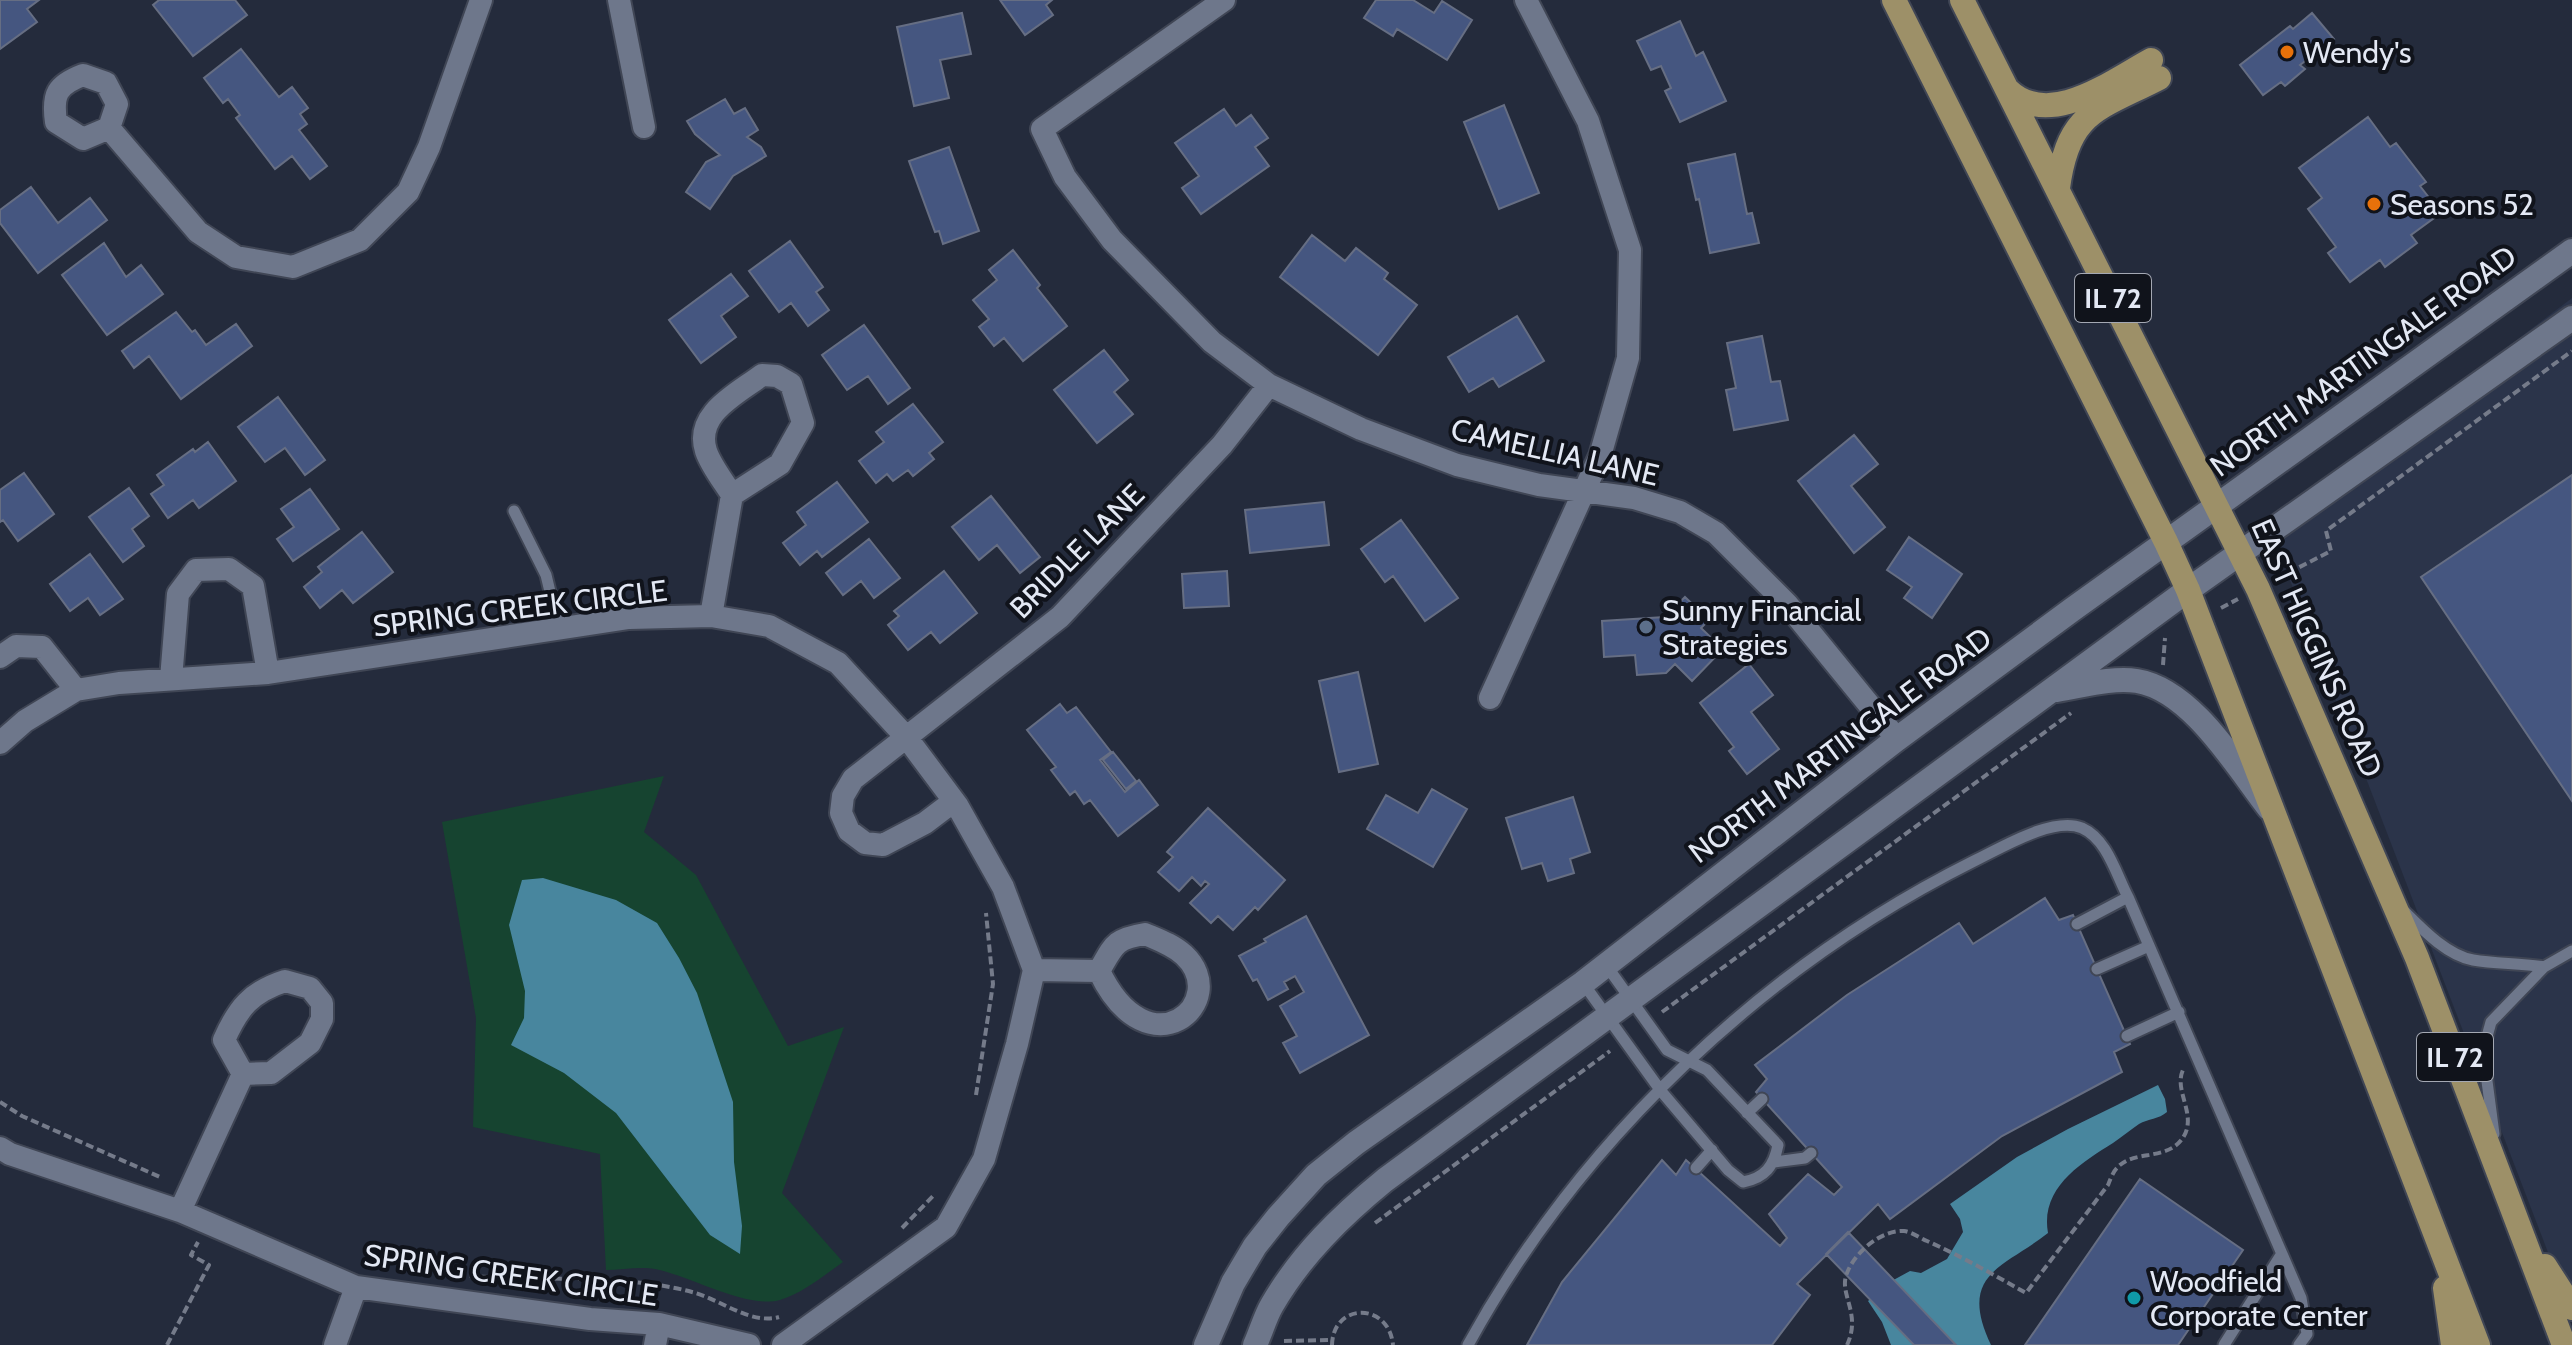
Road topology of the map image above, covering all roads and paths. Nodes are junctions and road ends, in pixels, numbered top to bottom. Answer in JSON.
{"nodes":[{"id":1,"x":481,"y":0,"type":"edge"},
{"id":2,"x":619,"y":0,"type":"edge"},
{"id":3,"x":1224,"y":0,"type":"edge"},
{"id":4,"x":1526,"y":0,"type":"edge"},
{"id":5,"x":1894,"y":0,"type":"edge"},
{"id":6,"x":1962,"y":0,"type":"edge"},
{"id":7,"x":2008,"y":90,"type":"junction"},
{"id":8,"x":644,"y":127,"type":"dead end"},
{"id":9,"x":109,"y":128,"type":"dead end"},
{"id":10,"x":2058,"y":188,"type":"junction"},
{"id":11,"x":2572,"y":251,"type":"edge"},
{"id":12,"x":2572,"y":318,"type":"edge"},
{"id":13,"x":2572,"y":351,"type":"edge"},
{"id":14,"x":1269,"y":385,"type":"junction"},
{"id":15,"x":1585,"y":490,"type":"junction"},
{"id":16,"x":732,"y":495,"type":"junction"},
{"id":17,"x":2217,"y":505,"type":"junction"},
{"id":18,"x":514,"y":511,"type":"dead end"},
{"id":19,"x":2166,"y":542,"type":"junction"},
{"id":20,"x":2241,"y":552,"type":"junction"},
{"id":21,"x":2305,"y":564,"type":"dead end"},
{"id":22,"x":2188,"y":590,"type":"junction"},
{"id":23,"x":711,"y":616,"type":"junction"},
{"id":24,"x":559,"y":629,"type":"junction"},
{"id":25,"x":2165,"y":637,"type":"dead end"},
{"id":26,"x":0,"y":657,"type":"edge"},
{"id":27,"x":2163,"y":669,"type":"dead end"},
{"id":28,"x":268,"y":673,"type":"junction"},
{"id":29,"x":171,"y":679,"type":"junction"},
{"id":30,"x":76,"y":690,"type":"junction"},
{"id":31,"x":2051,"y":691,"type":"junction"},
{"id":32,"x":1490,"y":698,"type":"dead end"},
{"id":33,"x":2076,"y":710,"type":"dead end"},
{"id":34,"x":907,"y":738,"type":"junction"},
{"id":35,"x":1897,"y":739,"type":"junction"},
{"id":36,"x":0,"y":743,"type":"edge"},
{"id":37,"x":954,"y":801,"type":"junction"},
{"id":38,"x":2275,"y":816,"type":"junction"},
{"id":39,"x":2390,"y":895,"type":"junction"},
{"id":40,"x":2128,"y":897,"type":"junction"},
{"id":41,"x":983,"y":905,"type":"dead end"},
{"id":42,"x":2077,"y":924,"type":"dead end"},
{"id":43,"x":2149,"y":946,"type":"junction"},
{"id":44,"x":2572,"y":951,"type":"edge"},
{"id":45,"x":1606,"y":965,"type":"junction"},
{"id":46,"x":2544,"y":967,"type":"junction"},
{"id":47,"x":2097,"y":969,"type":"dead end"},
{"id":48,"x":1034,"y":970,"type":"junction"},
{"id":49,"x":1099,"y":971,"type":"junction"},
{"id":50,"x":1583,"y":983,"type":"junction"},
{"id":51,"x":1631,"y":1000,"type":"junction"},
{"id":52,"x":2179,"y":1012,"type":"junction"},
{"id":53,"x":1608,"y":1017,"type":"junction"},
{"id":54,"x":1647,"y":1023,"type":"junction"},
{"id":55,"x":2127,"y":1036,"type":"dead end"},
{"id":56,"x":1624,"y":1040,"type":"junction"},
{"id":57,"x":2198,"y":1057,"type":"junction"},
{"id":58,"x":1689,"y":1062,"type":"junction"},
{"id":59,"x":243,"y":1074,"type":"junction"},
{"id":60,"x":1661,"y":1091,"type":"junction"},
{"id":61,"x":975,"y":1098,"type":"dead end"},
{"id":62,"x":1762,"y":1099,"type":"dead end"},
{"id":63,"x":0,"y":1102,"type":"edge"},
{"id":64,"x":1747,"y":1113,"type":"junction"},
{"id":65,"x":1712,"y":1150,"type":"junction"},
{"id":66,"x":1811,"y":1153,"type":"dead end"},
{"id":67,"x":3,"y":1156,"type":"edge"},
{"id":68,"x":1774,"y":1162,"type":"junction"},
{"id":69,"x":1696,"y":1168,"type":"dead end"},
{"id":70,"x":2500,"y":1174,"type":"junction"},
{"id":71,"x":940,"y":1188,"type":"dead end"},
{"id":72,"x":184,"y":1200,"type":"junction"},
{"id":73,"x":2516,"y":1220,"type":"junction"},
{"id":74,"x":209,"y":1223,"type":"junction"},
{"id":75,"x":1368,"y":1228,"type":"dead end"},
{"id":76,"x":900,"y":1229,"type":"dead end"},
{"id":77,"x":2438,"y":1242,"type":"junction"},
{"id":78,"x":2281,"y":1255,"type":"junction"},
{"id":79,"x":452,"y":1275,"type":"dead end"},
{"id":80,"x":356,"y":1287,"type":"junction"},
{"id":81,"x":2572,"y":1308,"type":"edge"},
{"id":82,"x":781,"y":1317,"type":"dead end"},
{"id":83,"x":1284,"y":1333,"type":"dead end"},
{"id":84,"x":657,"y":1335,"type":"edge"},
{"id":85,"x":1280,"y":1343,"type":"edge"},
{"id":86,"x":1332,"y":1343,"type":"edge"},
{"id":87,"x":167,"y":1345,"type":"edge"},
{"id":88,"x":335,"y":1345,"type":"edge"},
{"id":89,"x":749,"y":1345,"type":"edge"},
{"id":90,"x":783,"y":1345,"type":"edge"},
{"id":91,"x":1206,"y":1345,"type":"edge"},
{"id":92,"x":1255,"y":1345,"type":"edge"},
{"id":93,"x":1393,"y":1345,"type":"edge"},
{"id":94,"x":1468,"y":1345,"type":"edge"},
{"id":95,"x":1847,"y":1345,"type":"edge"},
{"id":96,"x":2224,"y":1345,"type":"edge"},
{"id":97,"x":2299,"y":1345,"type":"edge"},
{"id":98,"x":2453,"y":1345,"type":"edge"},
{"id":99,"x":2478,"y":1345,"type":"edge"},
{"id":100,"x":2564,"y":1345,"type":"edge"}],
"edges":[{"from":1,"to":9,"type":"street"},
{"from":2,"to":8,"type":"street"},
{"from":3,"to":14,"type":"street","name":"CAMELLIA LANE"},
{"from":4,"to":15,"type":"street"},
{"from":5,"to":19,"type":"main road","number":"IL 72"},
{"from":6,"to":7,"type":"main road","name":"EAST HIGGINS ROAD","number":"IL 72"},
{"from":7,"to":10,"type":"main road","name":"EAST HIGGINS ROAD","number":"IL 72"},
{"from":7,"to":10,"type":"main road"},
{"from":10,"to":17,"type":"main road","name":"EAST HIGGINS ROAD","number":"IL 72"},
{"from":11,"to":17,"type":"street","name":"NORTH MARTINGALE ROAD"},
{"from":12,"to":20,"type":"street"},
{"from":13,"to":21,"type":"path"},
{"from":14,"to":15,"type":"street","name":"CAMELLIA LANE"},
{"from":14,"to":34,"type":"street","name":"BRIDLE LANE"},
{"from":15,"to":32,"type":"street"},
{"from":15,"to":35,"type":"street","name":"CAMELLIA LANE"},
{"from":16,"to":16,"type":"street"},
{"from":16,"to":23,"type":"street"},
{"from":17,"to":19,"type":"street","name":"NORTH MARTINGALE ROAD"},
{"from":17,"to":20,"type":"main road","name":"EAST HIGGINS ROAD","number":"IL 72"},
{"from":18,"to":24,"type":"lane"},
{"from":19,"to":22,"type":"main road","number":"IL 72"},
{"from":19,"to":35,"type":"street","name":"NORTH MARTINGALE ROAD"},
{"from":20,"to":22,"type":"street"},
{"from":20,"to":39,"type":"main road","name":"EAST HIGGINS ROAD","number":"IL 72"},
{"from":22,"to":31,"type":"street"},
{"from":22,"to":38,"type":"main road","number":"IL 72"},
{"from":23,"to":24,"type":"street","name":"SPRING CREEK CIRCLE"},
{"from":23,"to":34,"type":"street","name":"SPRING CREEK CIRCLE"},
{"from":24,"to":28,"type":"street","name":"SPRING CREEK CIRCLE"},
{"from":25,"to":27,"type":"path"},
{"from":26,"to":30,"type":"street"},
{"from":28,"to":29,"type":"street","name":"SPRING CREEK CIRCLE"},
{"from":28,"to":29,"type":"street"},
{"from":29,"to":30,"type":"street","name":"SPRING CREEK CIRCLE"},
{"from":30,"to":36,"type":"street","name":"SPRING CREEK CIRCLE"},
{"from":31,"to":38,"type":"street"},
{"from":31,"to":51,"type":"street"},
{"from":33,"to":54,"type":"path"},
{"from":34,"to":37,"type":"street","name":"SPRING CREEK CIRCLE"},
{"from":34,"to":37,"type":"street","name":"BRIDLE LANE"},
{"from":35,"to":45,"type":"street","name":"NORTH MARTINGALE ROAD"},
{"from":37,"to":48,"type":"street","name":"SPRING CREEK CIRCLE"},
{"from":38,"to":77,"type":"main road","number":"IL 72"},
{"from":39,"to":46,"type":"lane"},
{"from":39,"to":70,"type":"main road","name":"EAST HIGGINS ROAD","number":"IL 72"},
{"from":40,"to":42,"type":"lane"},
{"from":40,"to":43,"type":"lane"},
{"from":40,"to":58,"type":"lane"},
{"from":41,"to":61,"type":"path"},
{"from":43,"to":47,"type":"lane"},
{"from":43,"to":52,"type":"lane"},
{"from":44,"to":46,"type":"lane"},
{"from":45,"to":50,"type":"street","name":"NORTH MARTINGALE ROAD"},
{"from":45,"to":51,"type":"lane"},
{"from":46,"to":70,"type":"lane"},
{"from":48,"to":49,"type":"street"},
{"from":48,"to":90,"type":"street"},
{"from":49,"to":49,"type":"street"},
{"from":50,"to":53,"type":"lane"},
{"from":50,"to":91,"type":"street","name":"NORTH MARTINGALE ROAD"},
{"from":51,"to":53,"type":"street"},
{"from":51,"to":54,"type":"lane"},
{"from":52,"to":55,"type":"lane"},
{"from":52,"to":57,"type":"lane"},
{"from":53,"to":56,"type":"lane"},
{"from":53,"to":92,"type":"street"},
{"from":54,"to":58,"type":"lane"},
{"from":56,"to":60,"type":"lane"},
{"from":56,"to":75,"type":"path"},
{"from":57,"to":78,"type":"lane"},
{"from":57,"to":95,"type":"path"},
{"from":58,"to":60,"type":"lane"},
{"from":58,"to":64,"type":"lane"},
{"from":59,"to":59,"type":"street"},
{"from":59,"to":72,"type":"street"},
{"from":60,"to":65,"type":"lane"},
{"from":60,"to":94,"type":"lane"},
{"from":62,"to":64,"type":"lane"},
{"from":63,"to":72,"type":"path"},
{"from":64,"to":68,"type":"lane"},
{"from":65,"to":68,"type":"lane"},
{"from":65,"to":69,"type":"lane"},
{"from":66,"to":68,"type":"lane"},
{"from":67,"to":72,"type":"street","name":"SPRING CREEK CIRCLE"},
{"from":70,"to":73,"type":"main road","name":"EAST HIGGINS ROAD","number":"IL 72"},
{"from":71,"to":76,"type":"path"},
{"from":72,"to":74,"type":"street","name":"SPRING CREEK CIRCLE"},
{"from":73,"to":81,"type":"main road"},
{"from":73,"to":100,"type":"main road","name":"EAST HIGGINS ROAD","number":"IL 72"},
{"from":74,"to":80,"type":"street","name":"SPRING CREEK CIRCLE"},
{"from":74,"to":87,"type":"path"},
{"from":77,"to":98,"type":"main road"},
{"from":77,"to":99,"type":"main road","number":"IL 72"},
{"from":78,"to":96,"type":"lane"},
{"from":78,"to":97,"type":"lane"},
{"from":79,"to":82,"type":"path"},
{"from":80,"to":84,"type":"street","name":"SPRING CREEK CIRCLE"},
{"from":80,"to":88,"type":"street"},
{"from":83,"to":85,"type":"path"},
{"from":84,"to":89,"type":"street","name":"SPRING CREEK CIRCLE"},
{"from":85,"to":86,"type":"path"},
{"from":86,"to":93,"type":"path"}]}
